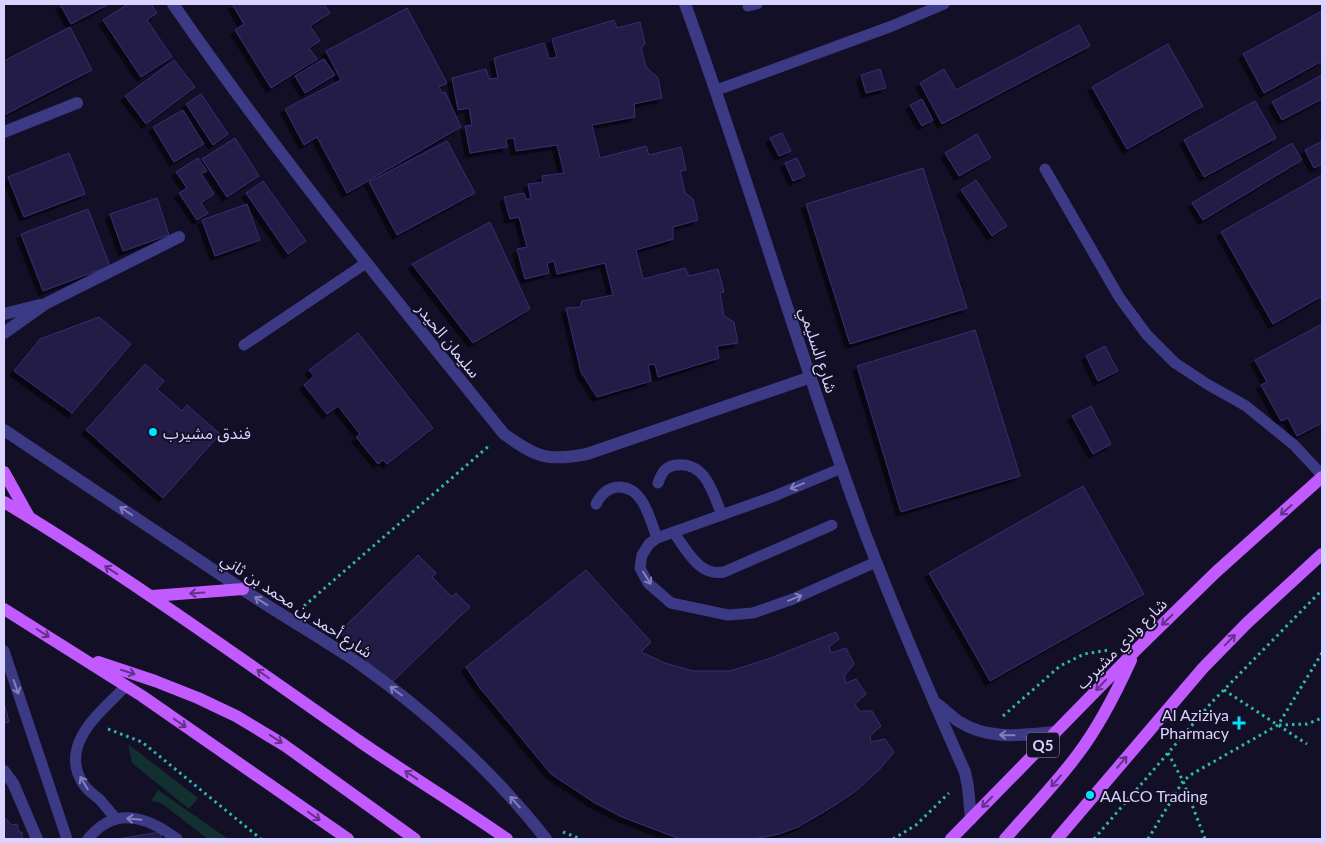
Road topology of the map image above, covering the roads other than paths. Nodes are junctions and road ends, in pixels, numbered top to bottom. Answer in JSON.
{"nodes":[{"id":1,"x":173,"y":4,"type":"edge"},
{"id":2,"x":686,"y":4,"type":"edge"},
{"id":3,"x":944,"y":4,"type":"edge"},
{"id":4,"x":717,"y":90,"type":"junction"},
{"id":5,"x":77,"y":103,"type":"dead end"},
{"id":6,"x":4,"y":132,"type":"edge"},
{"id":7,"x":1045,"y":169,"type":"dead end"},
{"id":8,"x":179,"y":237,"type":"dead end"},
{"id":9,"x":366,"y":263,"type":"junction"},
{"id":10,"x":45,"y":304,"type":"junction"},
{"id":11,"x":4,"y":314,"type":"edge"},
{"id":12,"x":4,"y":333,"type":"edge"},
{"id":13,"x":244,"y":345,"type":"dead end"},
{"id":14,"x":811,"y":377,"type":"junction"},
{"id":15,"x":4,"y":430,"type":"edge"},
{"id":16,"x":842,"y":468,"type":"junction"},
{"id":17,"x":4,"y":472,"type":"edge"},
{"id":18,"x":1322,"y":476,"type":"edge"},
{"id":19,"x":658,"y":483,"type":"dead end"},
{"id":20,"x":4,"y":502,"type":"edge"},
{"id":21,"x":596,"y":504,"type":"dead end"},
{"id":22,"x":722,"y":515,"type":"junction"},
{"id":23,"x":29,"y":517,"type":"junction"},
{"id":24,"x":832,"y":525,"type":"dead end"},
{"id":25,"x":674,"y":533,"type":"junction"},
{"id":26,"x":657,"y":538,"type":"junction"},
{"id":27,"x":1322,"y":554,"type":"edge"},
{"id":28,"x":876,"y":562,"type":"junction"},
{"id":29,"x":243,"y":589,"type":"junction"},
{"id":30,"x":152,"y":596,"type":"junction"},
{"id":31,"x":4,"y":608,"type":"edge"},
{"id":32,"x":4,"y":651,"type":"edge"},
{"id":33,"x":1135,"y":651,"type":"junction"},
{"id":34,"x":82,"y":657,"type":"junction"},
{"id":35,"x":126,"y":686,"type":"junction"},
{"id":36,"x":935,"y":702,"type":"junction"},
{"id":37,"x":1056,"y":732,"type":"junction"},
{"id":38,"x":4,"y":771,"type":"edge"},
{"id":39,"x":116,"y":819,"type":"junction"},
{"id":40,"x":971,"y":819,"type":"junction"},
{"id":41,"x":37,"y":839,"type":"edge"},
{"id":42,"x":67,"y":839,"type":"edge"},
{"id":43,"x":88,"y":839,"type":"edge"},
{"id":44,"x":177,"y":839,"type":"edge"},
{"id":45,"x":348,"y":839,"type":"edge"},
{"id":46,"x":415,"y":839,"type":"edge"},
{"id":47,"x":507,"y":839,"type":"edge"},
{"id":48,"x":546,"y":839,"type":"edge"},
{"id":49,"x":951,"y":839,"type":"edge"},
{"id":50,"x":1004,"y":839,"type":"edge"},
{"id":51,"x":1057,"y":839,"type":"edge"}],
"edges":[{"from":1,"to":9,"type":"street","name":"سليمان الحيدر"},
{"from":2,"to":4,"type":"street","name":"شارع السليمي"},
{"from":3,"to":4,"type":"lane"},
{"from":4,"to":14,"type":"street","name":"شارع السليمي"},
{"from":5,"to":6,"type":"street"},
{"from":7,"to":18,"type":"lane"},
{"from":8,"to":10,"type":"street"},
{"from":9,"to":13,"type":"lane"},
{"from":9,"to":14,"type":"street","name":"سليمان الحيدر"},
{"from":10,"to":11,"type":"street"},
{"from":10,"to":12,"type":"street"},
{"from":14,"to":16,"type":"street","name":"شارع السليمي"},
{"from":29,"to":15,"type":"street","name":"شارع أحمد بن محمد بن ثاني","one_way":true},
{"from":16,"to":22,"type":"lane","one_way":true},
{"from":16,"to":28,"type":"street","name":"شارع السليمي"},
{"from":17,"to":23,"type":"main road"},
{"from":18,"to":33,"type":"main road","name":"شارع وادي مشيرب","number":"Q5","one_way":true},
{"from":19,"to":22,"type":"lane"},
{"from":20,"to":23,"type":"main road"},
{"from":21,"to":26,"type":"lane"},
{"from":22,"to":25,"type":"lane"},
{"from":30,"to":23,"type":"main road","one_way":true},
{"from":24,"to":25,"type":"lane"},
{"from":25,"to":26,"type":"lane"},
{"from":26,"to":28,"type":"lane","one_way":true},
{"from":51,"to":27,"type":"main road","one_way":true},
{"from":28,"to":36,"type":"street","name":"شارع السليمي"},
{"from":29,"to":30,"type":"main road","one_way":true},
{"from":48,"to":29,"type":"street","name":"شارع أحمد بن محمد بن ثاني","one_way":true},
{"from":47,"to":30,"type":"main road","one_way":true},
{"from":31,"to":34,"type":"main road","one_way":true},
{"from":32,"to":42,"type":"lane","one_way":true},
{"from":33,"to":37,"type":"main road","name":"شارع وادي مشيرب","number":"Q5","one_way":true},
{"from":33,"to":50,"type":"main road","one_way":true},
{"from":34,"to":35,"type":"main road"},
{"from":34,"to":46,"type":"main road","one_way":true},
{"from":39,"to":35,"type":"lane","one_way":true},
{"from":35,"to":45,"type":"main road","one_way":true},
{"from":37,"to":36,"type":"street","name":"شارع السليمي","one_way":true},
{"from":36,"to":40,"type":"street","name":"شارع السليمي"},
{"from":37,"to":40,"type":"main road","name":"شارع وادي مشيرب","number":"Q5","one_way":true},
{"from":38,"to":41,"type":"street"},
{"from":39,"to":43,"type":"lane"},
{"from":44,"to":39,"type":"lane","one_way":true},
{"from":40,"to":49,"type":"main road","name":"شارع وادي مشيرب","number":"Q5"}]}
